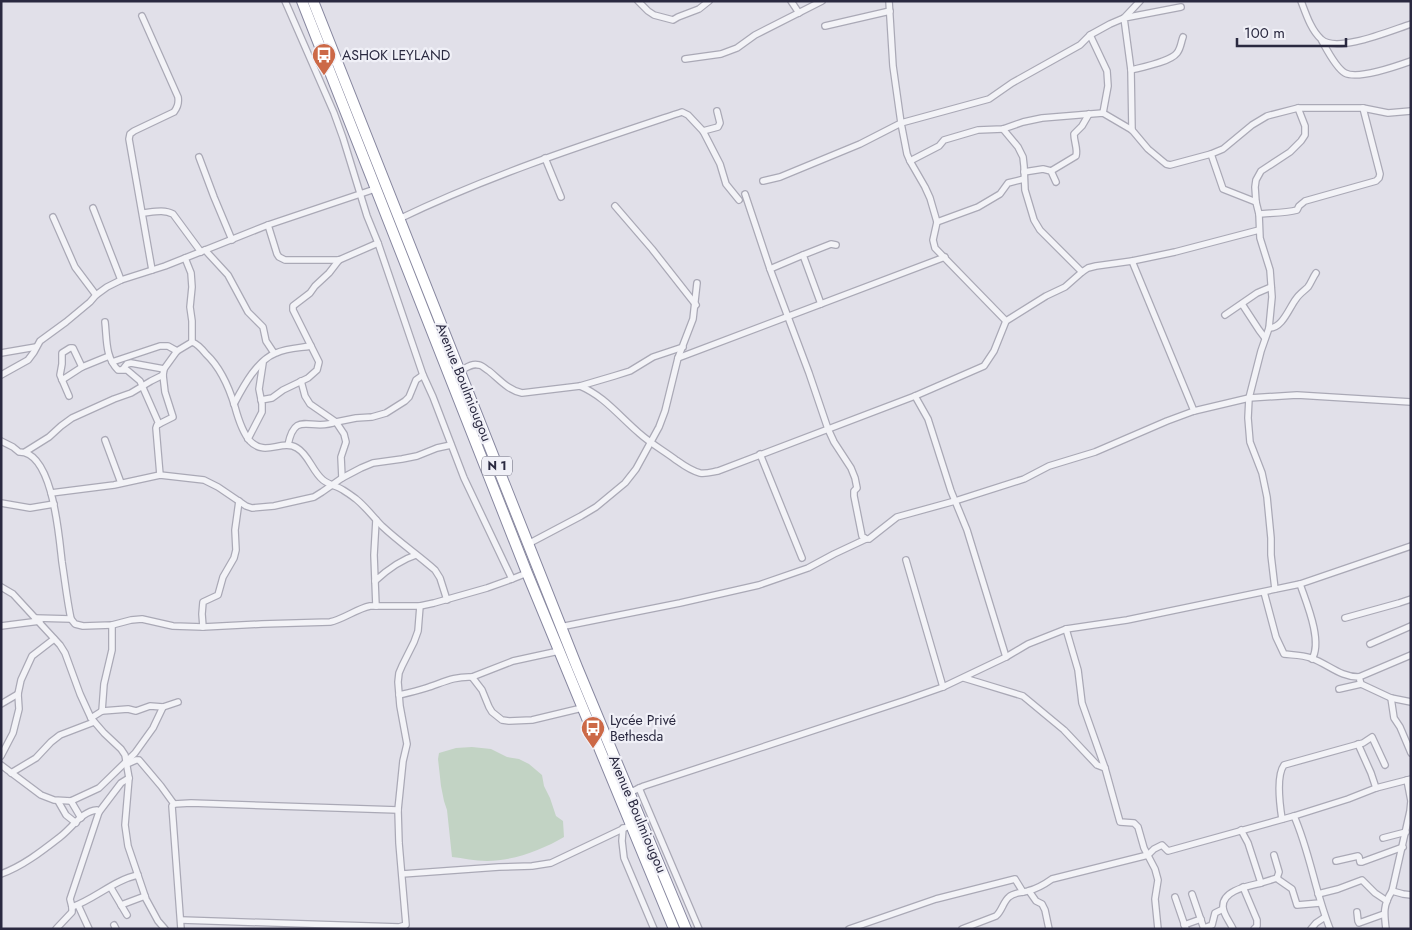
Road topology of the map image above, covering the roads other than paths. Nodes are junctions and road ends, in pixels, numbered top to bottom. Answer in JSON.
{"nodes":[{"id":1,"x":285,"y":1,"type":"edge"},
{"id":2,"x":302,"y":1,"type":"edge"},
{"id":3,"x":313,"y":1,"type":"edge"},
{"id":4,"x":638,"y":1,"type":"edge"},
{"id":5,"x":709,"y":1,"type":"edge"},
{"id":6,"x":791,"y":1,"type":"edge"},
{"id":7,"x":822,"y":1,"type":"edge"},
{"id":8,"x":889,"y":1,"type":"edge"},
{"id":9,"x":1140,"y":1,"type":"edge"},
{"id":10,"x":1300,"y":1,"type":"edge"},
{"id":11,"x":1181,"y":6,"type":"dead end"},
{"id":12,"x":890,"y":12,"type":"junction"},
{"id":13,"x":799,"y":13,"type":"junction"},
{"id":14,"x":142,"y":16,"type":"dead end"},
{"id":15,"x":1124,"y":18,"type":"junction"},
{"id":16,"x":1411,"y":24,"type":"edge"},
{"id":17,"x":825,"y":26,"type":"dead end"},
{"id":18,"x":1090,"y":35,"type":"junction"},
{"id":19,"x":1183,"y":37,"type":"dead end"},
{"id":20,"x":1322,"y":41,"type":"junction"},
{"id":21,"x":685,"y":59,"type":"dead end"},
{"id":22,"x":1411,"y":61,"type":"edge"},
{"id":23,"x":1131,"y":70,"type":"junction"},
{"id":24,"x":1298,"y":108,"type":"junction"},
{"id":25,"x":1363,"y":108,"type":"junction"},
{"id":26,"x":718,"y":111,"type":"dead end"},
{"id":27,"x":1411,"y":111,"type":"edge"},
{"id":28,"x":1103,"y":113,"type":"junction"},
{"id":29,"x":1089,"y":114,"type":"junction"},
{"id":30,"x":901,"y":123,"type":"junction"},
{"id":31,"x":1003,"y":129,"type":"junction"},
{"id":32,"x":1132,"y":130,"type":"junction"},
{"id":33,"x":703,"y":131,"type":"junction"},
{"id":34,"x":1211,"y":154,"type":"junction"},
{"id":35,"x":199,"y":156,"type":"dead end"},
{"id":36,"x":545,"y":158,"type":"junction"},
{"id":37,"x":910,"y":161,"type":"junction"},
{"id":38,"x":1051,"y":171,"type":"junction"},
{"id":39,"x":1024,"y":172,"type":"junction"},
{"id":40,"x":1024,"y":179,"type":"junction"},
{"id":41,"x":763,"y":181,"type":"dead end"},
{"id":42,"x":1056,"y":182,"type":"dead end"},
{"id":43,"x":375,"y":189,"type":"junction"},
{"id":44,"x":360,"y":193,"type":"junction"},
{"id":45,"x":745,"y":194,"type":"dead end"},
{"id":46,"x":561,"y":197,"type":"dead end"},
{"id":47,"x":739,"y":200,"type":"dead end"},
{"id":48,"x":1256,"y":202,"type":"junction"},
{"id":49,"x":615,"y":206,"type":"dead end"},
{"id":50,"x":93,"y":208,"type":"dead end"},
{"id":51,"x":143,"y":213,"type":"junction"},
{"id":52,"x":1259,"y":214,"type":"junction"},
{"id":53,"x":53,"y":217,"type":"dead end"},
{"id":54,"x":399,"y":219,"type":"junction"},
{"id":55,"x":937,"y":222,"type":"junction"},
{"id":56,"x":268,"y":225,"type":"junction"},
{"id":57,"x":1259,"y":230,"type":"junction"},
{"id":58,"x":232,"y":240,"type":"junction"},
{"id":59,"x":378,"y":244,"type":"junction"},
{"id":60,"x":836,"y":246,"type":"dead end"},
{"id":61,"x":203,"y":251,"type":"junction"},
{"id":62,"x":803,"y":255,"type":"junction"},
{"id":63,"x":945,"y":257,"type":"junction"},
{"id":64,"x":185,"y":258,"type":"junction"},
{"id":65,"x":339,"y":260,"type":"junction"},
{"id":66,"x":1132,"y":261,"type":"junction"},
{"id":67,"x":770,"y":268,"type":"junction"},
{"id":68,"x":152,"y":270,"type":"junction"},
{"id":69,"x":1082,"y":272,"type":"junction"},
{"id":70,"x":1316,"y":273,"type":"dead end"},
{"id":71,"x":121,"y":280,"type":"junction"},
{"id":72,"x":697,"y":284,"type":"dead end"},
{"id":73,"x":1271,"y":286,"type":"junction"},
{"id":74,"x":96,"y":295,"type":"junction"},
{"id":75,"x":821,"y":304,"type":"junction"},
{"id":76,"x":1242,"y":304,"type":"junction"},
{"id":77,"x":696,"y":305,"type":"junction"},
{"id":78,"x":1225,"y":315,"type":"dead end"},
{"id":79,"x":788,"y":317,"type":"junction"},
{"id":80,"x":1006,"y":321,"type":"junction"},
{"id":81,"x":106,"y":322,"type":"dead end"},
{"id":82,"x":1269,"y":328,"type":"junction"},
{"id":83,"x":1265,"y":338,"type":"junction"},
{"id":84,"x":192,"y":342,"type":"junction"},
{"id":85,"x":311,"y":346,"type":"junction"},
{"id":86,"x":36,"y":347,"type":"junction"},
{"id":87,"x":683,"y":347,"type":"junction"},
{"id":88,"x":177,"y":351,"type":"junction"},
{"id":89,"x":1,"y":353,"type":"edge"},
{"id":90,"x":274,"y":353,"type":"junction"},
{"id":91,"x":678,"y":358,"type":"junction"},
{"id":92,"x":111,"y":359,"type":"junction"},
{"id":93,"x":263,"y":361,"type":"junction"},
{"id":94,"x":82,"y":367,"type":"junction"},
{"id":95,"x":123,"y":369,"type":"junction"},
{"id":96,"x":163,"y":372,"type":"junction"},
{"id":97,"x":460,"y":372,"type":"junction"},
{"id":98,"x":1,"y":375,"type":"edge"},
{"id":99,"x":423,"y":376,"type":"junction"},
{"id":100,"x":62,"y":380,"type":"junction"},
{"id":101,"x":301,"y":381,"type":"junction"},
{"id":102,"x":143,"y":386,"type":"junction"},
{"id":103,"x":580,"y":386,"type":"junction"},
{"id":104,"x":69,"y":396,"type":"dead end"},
{"id":105,"x":915,"y":396,"type":"junction"},
{"id":106,"x":1249,"y":398,"type":"junction"},
{"id":107,"x":261,"y":400,"type":"junction"},
{"id":108,"x":1411,"y":402,"type":"edge"},
{"id":109,"x":234,"y":404,"type":"junction"},
{"id":110,"x":1194,"y":411,"type":"junction"},
{"id":111,"x":336,"y":422,"type":"junction"},
{"id":112,"x":159,"y":424,"type":"junction"},
{"id":113,"x":828,"y":429,"type":"junction"},
{"id":114,"x":248,"y":439,"type":"junction"},
{"id":115,"x":105,"y":440,"type":"dead end"},
{"id":116,"x":1,"y":441,"type":"edge"},
{"id":117,"x":651,"y":443,"type":"junction"},
{"id":118,"x":288,"y":445,"type":"junction"},
{"id":119,"x":451,"y":445,"type":"junction"},
{"id":120,"x":25,"y":452,"type":"junction"},
{"id":121,"x":760,"y":454,"type":"junction"},
{"id":122,"x":160,"y":475,"type":"junction"},
{"id":123,"x":342,"y":478,"type":"junction"},
{"id":124,"x":121,"y":483,"type":"junction"},
{"id":125,"x":332,"y":486,"type":"junction"},
{"id":126,"x":51,"y":493,"type":"junction"},
{"id":127,"x":239,"y":501,"type":"junction"},
{"id":128,"x":955,"y":501,"type":"junction"},
{"id":129,"x":1,"y":502,"type":"edge"},
{"id":130,"x":54,"y":504,"type":"junction"},
{"id":131,"x":376,"y":520,"type":"junction"},
{"id":132,"x":866,"y":539,"type":"junction"},
{"id":133,"x":528,"y":544,"type":"junction"},
{"id":134,"x":1410,"y":548,"type":"edge"},
{"id":135,"x":416,"y":555,"type":"junction"},
{"id":136,"x":802,"y":558,"type":"dead end"},
{"id":137,"x":906,"y":560,"type":"dead end"},
{"id":138,"x":526,"y":573,"type":"junction"},
{"id":139,"x":512,"y":579,"type":"junction"},
{"id":140,"x":375,"y":582,"type":"junction"},
{"id":141,"x":1300,"y":584,"type":"junction"},
{"id":142,"x":1,"y":587,"type":"edge"},
{"id":143,"x":1274,"y":589,"type":"junction"},
{"id":144,"x":1264,"y":592,"type":"junction"},
{"id":145,"x":1411,"y":599,"type":"edge"},
{"id":146,"x":447,"y":600,"type":"junction"},
{"id":147,"x":376,"y":606,"type":"junction"},
{"id":148,"x":420,"y":606,"type":"junction"},
{"id":149,"x":1345,"y":618,"type":"dead end"},
{"id":150,"x":70,"y":619,"type":"junction"},
{"id":151,"x":37,"y":620,"type":"junction"},
{"id":152,"x":112,"y":625,"type":"junction"},
{"id":153,"x":1,"y":626,"type":"edge"},
{"id":154,"x":1411,"y":626,"type":"edge"},
{"id":155,"x":203,"y":627,"type":"junction"},
{"id":156,"x":560,"y":627,"type":"junction"},
{"id":157,"x":1066,"y":629,"type":"junction"},
{"id":158,"x":54,"y":639,"type":"junction"},
{"id":159,"x":1370,"y":644,"type":"dead end"},
{"id":160,"x":559,"y":651,"type":"junction"},
{"id":161,"x":1411,"y":655,"type":"edge"},
{"id":162,"x":1006,"y":658,"type":"junction"},
{"id":163,"x":1312,"y":659,"type":"junction"},
{"id":164,"x":472,"y":677,"type":"junction"},
{"id":165,"x":1358,"y":677,"type":"junction"},
{"id":166,"x":964,"y":678,"type":"junction"},
{"id":167,"x":1361,"y":684,"type":"junction"},
{"id":168,"x":943,"y":687,"type":"junction"},
{"id":169,"x":1339,"y":689,"type":"dead end"},
{"id":170,"x":18,"y":694,"type":"junction"},
{"id":171,"x":399,"y":695,"type":"junction"},
{"id":172,"x":1391,"y":698,"type":"junction"},
{"id":173,"x":178,"y":702,"type":"dead end"},
{"id":174,"x":1411,"y":702,"type":"edge"},
{"id":175,"x":1,"y":704,"type":"edge"},
{"id":176,"x":163,"y":707,"type":"junction"},
{"id":177,"x":582,"y":708,"type":"junction"},
{"id":178,"x":102,"y":711,"type":"junction"},
{"id":179,"x":93,"y":720,"type":"junction"},
{"id":180,"x":1358,"y":744,"type":"junction"},
{"id":181,"x":1411,"y":753,"type":"edge"},
{"id":182,"x":1,"y":756,"type":"edge"},
{"id":183,"x":127,"y":763,"type":"junction"},
{"id":184,"x":1,"y":765,"type":"edge"},
{"id":185,"x":1385,"y":766,"type":"dead end"},
{"id":186,"x":1106,"y":768,"type":"junction"},
{"id":187,"x":11,"y":773,"type":"junction"},
{"id":188,"x":129,"y":778,"type":"junction"},
{"id":189,"x":1409,"y":780,"type":"edge"},
{"id":190,"x":1376,"y":788,"type":"junction"},
{"id":191,"x":629,"y":793,"type":"junction"},
{"id":192,"x":58,"y":801,"type":"junction"},
{"id":193,"x":71,"y":801,"type":"junction"},
{"id":194,"x":174,"y":804,"type":"junction"},
{"id":195,"x":398,"y":810,"type":"junction"},
{"id":196,"x":1410,"y":811,"type":"edge"},
{"id":197,"x":99,"y":812,"type":"junction"},
{"id":198,"x":1294,"y":816,"type":"junction"},
{"id":199,"x":1282,"y":819,"type":"junction"},
{"id":200,"x":78,"y":820,"type":"junction"},
{"id":201,"x":627,"y":827,"type":"junction"},
{"id":202,"x":1241,"y":830,"type":"junction"},
{"id":203,"x":1406,"y":832,"type":"junction"},
{"id":204,"x":1383,"y":838,"type":"dead end"},
{"id":205,"x":1403,"y":847,"type":"junction"},
{"id":206,"x":1148,"y":855,"type":"junction"},
{"id":207,"x":1274,"y":855,"type":"dead end"},
{"id":208,"x":1336,"y":861,"type":"dead end"},
{"id":209,"x":1,"y":874,"type":"edge"},
{"id":210,"x":402,"y":874,"type":"junction"},
{"id":211,"x":138,"y":875,"type":"junction"},
{"id":212,"x":1277,"y":878,"type":"junction"},
{"id":213,"x":1261,"y":883,"type":"junction"},
{"id":214,"x":1243,"y":887,"type":"junction"},
{"id":215,"x":111,"y":888,"type":"junction"},
{"id":216,"x":1392,"y":891,"type":"junction"},
{"id":217,"x":1026,"y":892,"type":"junction"},
{"id":218,"x":1192,"y":894,"type":"dead end"},
{"id":219,"x":1318,"y":894,"type":"junction"},
{"id":220,"x":1411,"y":895,"type":"edge"},
{"id":221,"x":145,"y":896,"type":"junction"},
{"id":222,"x":1176,"y":897,"type":"dead end"},
{"id":223,"x":1387,"y":901,"type":"junction"},
{"id":224,"x":1320,"y":903,"type":"junction"},
{"id":225,"x":121,"y":905,"type":"junction"},
{"id":226,"x":75,"y":906,"type":"junction"},
{"id":227,"x":1223,"y":909,"type":"junction"},
{"id":228,"x":1357,"y":912,"type":"dead end"},
{"id":229,"x":1384,"y":914,"type":"junction"},
{"id":230,"x":127,"y":916,"type":"dead end"},
{"id":231,"x":1325,"y":917,"type":"junction"},
{"id":232,"x":1200,"y":919,"type":"junction"},
{"id":233,"x":181,"y":920,"type":"junction"},
{"id":234,"x":1185,"y":927,"type":"edge"},
{"id":235,"x":1204,"y":928,"type":"edge"},
{"id":236,"x":1256,"y":928,"type":"edge"},
{"id":237,"x":56,"y":929,"type":"edge"},
{"id":238,"x":89,"y":929,"type":"edge"},
{"id":239,"x":165,"y":929,"type":"edge"},
{"id":240,"x":181,"y":929,"type":"edge"},
{"id":241,"x":654,"y":929,"type":"edge"},
{"id":242,"x":674,"y":929,"type":"edge"},
{"id":243,"x":686,"y":929,"type":"edge"},
{"id":244,"x":699,"y":929,"type":"edge"},
{"id":245,"x":849,"y":929,"type":"edge"},
{"id":246,"x":962,"y":929,"type":"edge"},
{"id":247,"x":1049,"y":929,"type":"edge"},
{"id":248,"x":1158,"y":929,"type":"edge"},
{"id":249,"x":1233,"y":929,"type":"edge"},
{"id":250,"x":1311,"y":929,"type":"edge"},
{"id":251,"x":1330,"y":929,"type":"edge"},
{"id":252,"x":1386,"y":929,"type":"edge"}],
"edges":[{"from":1,"to":44,"type":"street"},
{"from":2,"to":43,"type":"highway","name":"Avenue Boulmiougou","number":"N 1"},
{"from":3,"to":54,"type":"highway","name":"Avenue Boulmiougou","number":"N 1"},
{"from":4,"to":5,"type":"street"},
{"from":6,"to":13,"type":"street"},
{"from":7,"to":13,"type":"street"},
{"from":8,"to":12,"type":"street"},
{"from":9,"to":15,"type":"street"},
{"from":10,"to":20,"type":"street"},
{"from":11,"to":15,"type":"street"},
{"from":12,"to":17,"type":"street"},
{"from":12,"to":30,"type":"street"},
{"from":13,"to":21,"type":"street"},
{"from":14,"to":51,"type":"street"},
{"from":15,"to":18,"type":"street"},
{"from":15,"to":23,"type":"street"},
{"from":16,"to":20,"type":"street"},
{"from":18,"to":28,"type":"street"},
{"from":18,"to":30,"type":"street"},
{"from":19,"to":23,"type":"street"},
{"from":20,"to":22,"type":"street"},
{"from":23,"to":32,"type":"street"},
{"from":24,"to":25,"type":"street"},
{"from":24,"to":34,"type":"street"},
{"from":24,"to":48,"type":"street"},
{"from":25,"to":27,"type":"street"},
{"from":25,"to":52,"type":"street"},
{"from":26,"to":33,"type":"street"},
{"from":28,"to":29,"type":"street"},
{"from":28,"to":32,"type":"street"},
{"from":29,"to":31,"type":"street"},
{"from":29,"to":38,"type":"street"},
{"from":30,"to":37,"type":"street"},
{"from":30,"to":41,"type":"street"},
{"from":31,"to":37,"type":"street"},
{"from":31,"to":39,"type":"street"},
{"from":32,"to":34,"type":"street"},
{"from":33,"to":36,"type":"street"},
{"from":33,"to":47,"type":"street"},
{"from":34,"to":48,"type":"street"},
{"from":35,"to":58,"type":"street"},
{"from":36,"to":46,"type":"street"},
{"from":36,"to":54,"type":"street"},
{"from":37,"to":55,"type":"street"},
{"from":38,"to":39,"type":"street"},
{"from":38,"to":42,"type":"street"},
{"from":39,"to":40,"type":"street"},
{"from":40,"to":55,"type":"street"},
{"from":40,"to":69,"type":"street"},
{"from":43,"to":44,"type":"street"},
{"from":43,"to":138,"type":"highway","name":"Avenue Boulmiougou","number":"N 1"},
{"from":44,"to":56,"type":"street"},
{"from":44,"to":59,"type":"street"},
{"from":45,"to":67,"type":"street"},
{"from":48,"to":52,"type":"street"},
{"from":49,"to":77,"type":"street"},
{"from":50,"to":71,"type":"street"},
{"from":51,"to":61,"type":"street"},
{"from":51,"to":68,"type":"street"},
{"from":52,"to":57,"type":"street"},
{"from":53,"to":74,"type":"street"},
{"from":54,"to":97,"type":"highway","name":"Avenue Boulmiougou","number":"N 1"},
{"from":55,"to":63,"type":"street"},
{"from":56,"to":58,"type":"street"},
{"from":56,"to":65,"type":"street"},
{"from":57,"to":66,"type":"street"},
{"from":57,"to":73,"type":"street"},
{"from":58,"to":61,"type":"street"},
{"from":59,"to":65,"type":"street"},
{"from":59,"to":99,"type":"street"},
{"from":60,"to":62,"type":"street"},
{"from":61,"to":64,"type":"street"},
{"from":61,"to":90,"type":"street"},
{"from":62,"to":67,"type":"street"},
{"from":62,"to":75,"type":"street"},
{"from":63,"to":75,"type":"street"},
{"from":63,"to":80,"type":"street"},
{"from":64,"to":68,"type":"street"},
{"from":64,"to":84,"type":"street"},
{"from":65,"to":85,"type":"street"},
{"from":66,"to":69,"type":"street"},
{"from":66,"to":110,"type":"street"},
{"from":67,"to":79,"type":"street"},
{"from":68,"to":71,"type":"street"},
{"from":69,"to":80,"type":"street"},
{"from":70,"to":82,"type":"street"},
{"from":71,"to":74,"type":"street"},
{"from":72,"to":77,"type":"street"},
{"from":73,"to":76,"type":"street"},
{"from":73,"to":82,"type":"street"},
{"from":74,"to":86,"type":"street"},
{"from":75,"to":79,"type":"street"},
{"from":76,"to":78,"type":"street"},
{"from":76,"to":83,"type":"street"},
{"from":77,"to":87,"type":"street"},
{"from":79,"to":91,"type":"street"},
{"from":79,"to":113,"type":"street"},
{"from":80,"to":105,"type":"street"},
{"from":81,"to":92,"type":"street"},
{"from":82,"to":83,"type":"street"},
{"from":83,"to":106,"type":"street"},
{"from":84,"to":88,"type":"street"},
{"from":84,"to":109,"type":"street"},
{"from":85,"to":90,"type":"street"},
{"from":85,"to":101,"type":"street"},
{"from":86,"to":89,"type":"street"},
{"from":86,"to":98,"type":"street"},
{"from":87,"to":91,"type":"street"},
{"from":87,"to":103,"type":"street"},
{"from":88,"to":92,"type":"street"},
{"from":88,"to":96,"type":"street"},
{"from":90,"to":93,"type":"street"},
{"from":91,"to":117,"type":"street"},
{"from":92,"to":94,"type":"street"},
{"from":92,"to":95,"type":"street"},
{"from":93,"to":107,"type":"street"},
{"from":93,"to":109,"type":"street"},
{"from":94,"to":100,"type":"street"},
{"from":94,"to":100,"type":"street"},
{"from":95,"to":96,"type":"street"},
{"from":95,"to":102,"type":"street"},
{"from":96,"to":102,"type":"street"},
{"from":96,"to":112,"type":"street"},
{"from":97,"to":103,"type":"street"},
{"from":97,"to":133,"type":"highway","name":"Avenue Boulmiougou","number":"N 1"},
{"from":99,"to":111,"type":"street"},
{"from":99,"to":119,"type":"street"},
{"from":100,"to":104,"type":"street"},
{"from":101,"to":107,"type":"street"},
{"from":101,"to":111,"type":"street"},
{"from":102,"to":112,"type":"street"},
{"from":102,"to":120,"type":"street"},
{"from":103,"to":117,"type":"street"},
{"from":105,"to":113,"type":"street"},
{"from":105,"to":128,"type":"street"},
{"from":106,"to":108,"type":"street"},
{"from":106,"to":110,"type":"street"},
{"from":106,"to":143,"type":"street"},
{"from":107,"to":114,"type":"street"},
{"from":109,"to":114,"type":"street"},
{"from":110,"to":128,"type":"street"},
{"from":111,"to":118,"type":"street"},
{"from":111,"to":123,"type":"street"},
{"from":112,"to":122,"type":"street"},
{"from":113,"to":121,"type":"street"},
{"from":113,"to":132,"type":"street"},
{"from":114,"to":118,"type":"street"},
{"from":115,"to":124,"type":"street"},
{"from":116,"to":120,"type":"street"},
{"from":117,"to":121,"type":"street"},
{"from":117,"to":133,"type":"street"},
{"from":118,"to":125,"type":"street"},
{"from":119,"to":123,"type":"street"},
{"from":119,"to":139,"type":"street"},
{"from":120,"to":126,"type":"street"},
{"from":121,"to":136,"type":"street"},
{"from":122,"to":124,"type":"street"},
{"from":122,"to":127,"type":"street"},
{"from":123,"to":125,"type":"street"},
{"from":124,"to":126,"type":"street"},
{"from":125,"to":127,"type":"street"},
{"from":125,"to":131,"type":"street"},
{"from":126,"to":130,"type":"street"},
{"from":127,"to":155,"type":"street"},
{"from":128,"to":132,"type":"street"},
{"from":128,"to":162,"type":"street"},
{"from":129,"to":130,"type":"street"},
{"from":130,"to":150,"type":"street"},
{"from":131,"to":135,"type":"street"},
{"from":131,"to":140,"type":"street"},
{"from":132,"to":156,"type":"street"},
{"from":133,"to":156,"type":"highway","name":"Avenue Boulmiougou","number":"N 1"},
{"from":134,"to":141,"type":"street"},
{"from":135,"to":140,"type":"street"},
{"from":135,"to":146,"type":"street"},
{"from":137,"to":168,"type":"street"},
{"from":138,"to":139,"type":"street"},
{"from":138,"to":160,"type":"highway","name":"Avenue Boulmiougou","number":"N 1"},
{"from":139,"to":146,"type":"street"},
{"from":140,"to":147,"type":"street"},
{"from":141,"to":143,"type":"street"},
{"from":141,"to":163,"type":"street"},
{"from":142,"to":151,"type":"street"},
{"from":143,"to":144,"type":"street"},
{"from":144,"to":157,"type":"street"},
{"from":144,"to":163,"type":"street"},
{"from":145,"to":149,"type":"street"},
{"from":146,"to":148,"type":"street"},
{"from":147,"to":148,"type":"street"},
{"from":147,"to":155,"type":"street"},
{"from":148,"to":171,"type":"street"},
{"from":150,"to":151,"type":"street"},
{"from":150,"to":152,"type":"street"},
{"from":151,"to":153,"type":"street"},
{"from":151,"to":158,"type":"street"},
{"from":152,"to":155,"type":"street"},
{"from":152,"to":178,"type":"street"},
{"from":154,"to":159,"type":"street"},
{"from":156,"to":191,"type":"highway","name":"Avenue Boulmiougou","number":"N 1"},
{"from":157,"to":162,"type":"street"},
{"from":157,"to":186,"type":"street"},
{"from":158,"to":170,"type":"street"},
{"from":158,"to":179,"type":"street"},
{"from":160,"to":164,"type":"street"},
{"from":160,"to":177,"type":"highway","name":"Avenue Boulmiougou","number":"N 1"},
{"from":161,"to":165,"type":"street"},
{"from":162,"to":166,"type":"street"},
{"from":163,"to":165,"type":"street"},
{"from":164,"to":171,"type":"street"},
{"from":164,"to":177,"type":"street"},
{"from":165,"to":167,"type":"street"},
{"from":166,"to":168,"type":"street"},
{"from":166,"to":186,"type":"street"},
{"from":167,"to":169,"type":"street"},
{"from":167,"to":172,"type":"street"},
{"from":168,"to":191,"type":"street"},
{"from":170,"to":175,"type":"street"},
{"from":170,"to":182,"type":"street"},
{"from":171,"to":195,"type":"street"},
{"from":172,"to":174,"type":"street"},
{"from":172,"to":181,"type":"street"},
{"from":173,"to":176,"type":"street"},
{"from":176,"to":178,"type":"street"},
{"from":176,"to":183,"type":"street"},
{"from":177,"to":191,"type":"highway","name":"Avenue Boulmiougou","number":"N 1"},
{"from":178,"to":179,"type":"street"},
{"from":179,"to":183,"type":"street"},
{"from":179,"to":187,"type":"street"},
{"from":180,"to":185,"type":"street"},
{"from":180,"to":190,"type":"street"},
{"from":180,"to":199,"type":"street"},
{"from":183,"to":188,"type":"street"},
{"from":183,"to":193,"type":"street"},
{"from":183,"to":194,"type":"street"},
{"from":184,"to":187,"type":"street"},
{"from":186,"to":206,"type":"street"},
{"from":187,"to":192,"type":"street"},
{"from":188,"to":197,"type":"street"},
{"from":188,"to":211,"type":"street"},
{"from":189,"to":190,"type":"street"},
{"from":189,"to":196,"type":"street"},
{"from":190,"to":198,"type":"street"},
{"from":191,"to":201,"type":"highway","name":"Avenue Boulmiougou","number":"N 1"},
{"from":191,"to":243,"type":"highway","name":"Avenue Boulmiougou","number":"N 1"},
{"from":191,"to":244,"type":"street"},
{"from":192,"to":193,"type":"street"},
{"from":192,"to":200,"type":"street"},
{"from":193,"to":200,"type":"street"},
{"from":194,"to":195,"type":"street"},
{"from":194,"to":233,"type":"street"},
{"from":195,"to":210,"type":"street"},
{"from":196,"to":203,"type":"street"},
{"from":197,"to":200,"type":"street"},
{"from":197,"to":226,"type":"street"},
{"from":198,"to":199,"type":"street"},
{"from":198,"to":219,"type":"street"},
{"from":199,"to":202,"type":"street"},
{"from":200,"to":209,"type":"street"},
{"from":201,"to":210,"type":"street"},
{"from":201,"to":241,"type":"street"},
{"from":201,"to":242,"type":"highway","name":"Avenue Boulmiougou","number":"N 1"},
{"from":202,"to":206,"type":"street"},
{"from":202,"to":213,"type":"street"},
{"from":203,"to":204,"type":"street"},
{"from":203,"to":205,"type":"street"},
{"from":205,"to":208,"type":"street"},
{"from":205,"to":216,"type":"street"},
{"from":206,"to":217,"type":"street"},
{"from":206,"to":248,"type":"street"},
{"from":207,"to":212,"type":"street"},
{"from":210,"to":233,"type":"street"},
{"from":211,"to":215,"type":"street"},
{"from":211,"to":221,"type":"street"},
{"from":212,"to":213,"type":"street"},
{"from":212,"to":224,"type":"street"},
{"from":213,"to":214,"type":"street"},
{"from":214,"to":227,"type":"street"},
{"from":214,"to":236,"type":"street"},
{"from":215,"to":225,"type":"street"},
{"from":215,"to":226,"type":"street"},
{"from":216,"to":220,"type":"street"},
{"from":216,"to":223,"type":"street"},
{"from":217,"to":245,"type":"street"},
{"from":217,"to":246,"type":"street"},
{"from":217,"to":247,"type":"street"},
{"from":218,"to":232,"type":"street"},
{"from":219,"to":223,"type":"street"},
{"from":219,"to":224,"type":"street"},
{"from":221,"to":225,"type":"street"},
{"from":221,"to":239,"type":"street"},
{"from":222,"to":234,"type":"street"},
{"from":223,"to":229,"type":"street"},
{"from":224,"to":231,"type":"street"},
{"from":225,"to":230,"type":"street"},
{"from":226,"to":237,"type":"street"},
{"from":226,"to":238,"type":"street"},
{"from":227,"to":235,"type":"street"},
{"from":227,"to":249,"type":"street"},
{"from":228,"to":229,"type":"street"},
{"from":229,"to":252,"type":"street"},
{"from":231,"to":250,"type":"street"},
{"from":231,"to":251,"type":"street"},
{"from":232,"to":234,"type":"street"},
{"from":232,"to":235,"type":"street"},
{"from":233,"to":240,"type":"street"}]}
